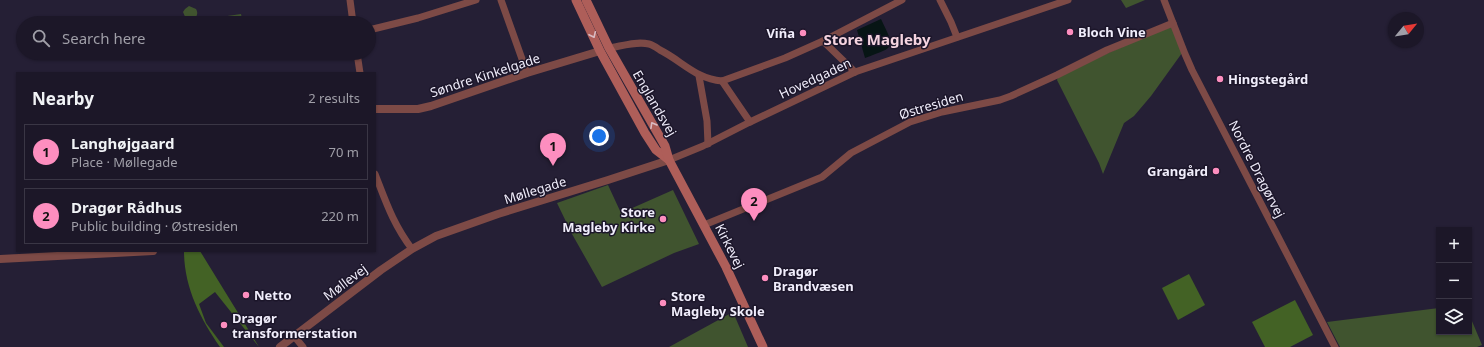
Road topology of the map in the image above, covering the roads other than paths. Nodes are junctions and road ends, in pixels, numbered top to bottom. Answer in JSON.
{"nodes":[{"id":1,"x":350,"y":0,"type":"edge"},
{"id":2,"x":476,"y":0,"type":"edge"},
{"id":3,"x":501,"y":0,"type":"edge"},
{"id":4,"x":576,"y":0,"type":"edge"},
{"id":5,"x":586,"y":0,"type":"edge"},
{"id":6,"x":902,"y":0,"type":"edge"},
{"id":7,"x":940,"y":0,"type":"edge"},
{"id":8,"x":1068,"y":0,"type":"edge"},
{"id":9,"x":1164,"y":0,"type":"edge"},
{"id":10,"x":352,"y":16,"type":"edge"},
{"id":11,"x":1173,"y":23,"type":"junction"},
{"id":12,"x":376,"y":28,"type":"edge"},
{"id":13,"x":957,"y":37,"type":"junction"},
{"id":14,"x":823,"y":41,"type":"junction"},
{"id":15,"x":605,"y":49,"type":"junction"},
{"id":16,"x":358,"y":60,"type":"edge"},
{"id":17,"x":360,"y":72,"type":"edge"},
{"id":18,"x":855,"y":72,"type":"junction"},
{"id":19,"x":527,"y":73,"type":"junction"},
{"id":20,"x":699,"y":76,"type":"junction"},
{"id":21,"x":722,"y":81,"type":"junction"},
{"id":22,"x":376,"y":109,"type":"edge"},
{"id":23,"x":750,"y":122,"type":"junction"},
{"id":24,"x":708,"y":144,"type":"junction"},
{"id":25,"x":669,"y":160,"type":"junction"},
{"id":26,"x":376,"y":177,"type":"edge"},
{"id":27,"x":704,"y":225,"type":"junction"},
{"id":28,"x":412,"y":249,"type":"junction"},
{"id":29,"x":134,"y":252,"type":"edge"},
{"id":30,"x":0,"y":259,"type":"edge"},
{"id":31,"x":294,"y":336,"type":"junction"},
{"id":32,"x":280,"y":347,"type":"edge"},
{"id":33,"x":303,"y":347,"type":"edge"},
{"id":34,"x":763,"y":347,"type":"edge"},
{"id":35,"x":1335,"y":347,"type":"edge"}],
"edges":[{"from":1,"to":10,"type":"street"},
{"from":2,"to":12,"type":"street"},
{"from":3,"to":19,"type":"street"},
{"from":4,"to":15,"type":"main road","name":"Englandsvej","one_way":true},
{"from":5,"to":15,"type":"main road","name":"Englandsvej"},
{"from":6,"to":14,"type":"street"},
{"from":7,"to":13,"type":"street"},
{"from":8,"to":13,"type":"street","name":"Hovedgaden"},
{"from":9,"to":11,"type":"street","name":"Nordre Dragørvej"},
{"from":11,"to":27,"type":"street","name":"Østresiden"},
{"from":11,"to":35,"type":"street","name":"Nordre Dragørvej"},
{"from":13,"to":18,"type":"street","name":"Hovedgaden"},
{"from":14,"to":18,"type":"street"},
{"from":14,"to":21,"type":"street"},
{"from":15,"to":19,"type":"street","name":"Søndre Kinkelgade"},
{"from":15,"to":20,"type":"street"},
{"from":15,"to":25,"type":"main road","name":"Englandsvej"},
{"from":16,"to":17,"type":"street"},
{"from":18,"to":23,"type":"street","name":"Hovedgaden"},
{"from":19,"to":22,"type":"street","name":"Søndre Kinkelgade"},
{"from":20,"to":21,"type":"street"},
{"from":20,"to":24,"type":"street"},
{"from":21,"to":23,"type":"street"},
{"from":23,"to":24,"type":"street","name":"Hovedgaden"},
{"from":24,"to":25,"type":"street","name":"Hovedgaden"},
{"from":25,"to":27,"type":"main road","name":"Kirkevej"},
{"from":25,"to":28,"type":"street","name":"Møllegade"},
{"from":26,"to":28,"type":"street"},
{"from":27,"to":34,"type":"main road","name":"Kirkevej"},
{"from":28,"to":31,"type":"street","name":"Møllevej"},
{"from":29,"to":30,"type":"street"},
{"from":31,"to":32,"type":"street","name":"Møllevej"},
{"from":31,"to":33,"type":"street"}]}
